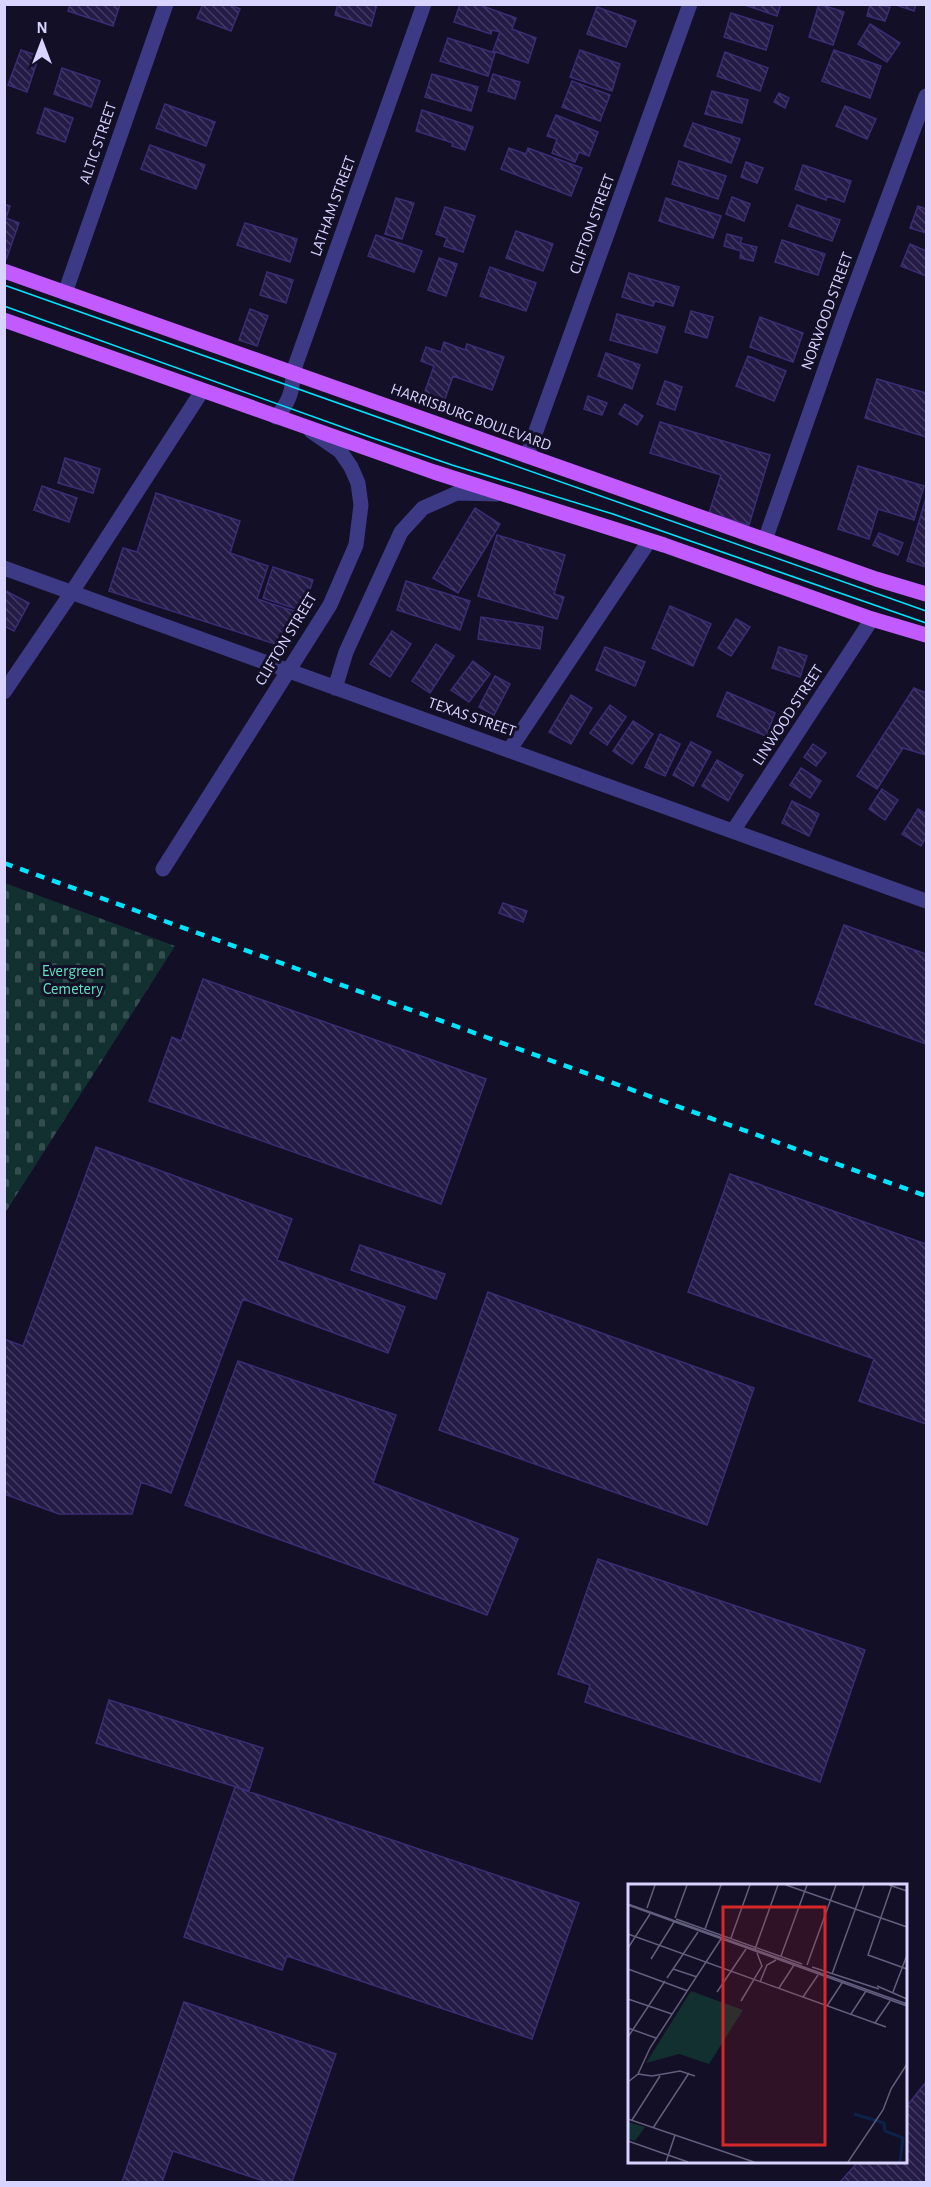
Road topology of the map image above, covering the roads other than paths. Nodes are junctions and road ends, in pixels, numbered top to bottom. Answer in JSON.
{"nodes":[{"id":1,"x":166,"y":4,"type":"edge"},
{"id":2,"x":424,"y":4,"type":"edge"},
{"id":3,"x":690,"y":4,"type":"edge"},
{"id":4,"x":927,"y":96,"type":"edge"},
{"id":5,"x":4,"y":271,"type":"edge"},
{"id":6,"x":65,"y":293,"type":"junction"},
{"id":7,"x":4,"y":320,"type":"edge"},
{"id":8,"x":293,"y":372,"type":"junction"},
{"id":9,"x":202,"y":391,"type":"junction"},
{"id":10,"x":276,"y":417,"type":"junction"},
{"id":11,"x":303,"y":426,"type":"junction"},
{"id":12,"x":527,"y":456,"type":"junction"},
{"id":13,"x":502,"y":494,"type":"junction"},
{"id":14,"x":765,"y":540,"type":"junction"},
{"id":15,"x":650,"y":541,"type":"junction"},
{"id":16,"x":4,"y":568,"type":"edge"},
{"id":17,"x":72,"y":592,"type":"junction"},
{"id":18,"x":927,"y":594,"type":"edge"},
{"id":19,"x":872,"y":619,"type":"junction"},
{"id":20,"x":927,"y":637,"type":"edge"},
{"id":21,"x":289,"y":672,"type":"junction"},
{"id":22,"x":335,"y":688,"type":"junction"},
{"id":23,"x":4,"y":692,"type":"edge"},
{"id":24,"x":510,"y":749,"type":"junction"},
{"id":25,"x":733,"y":831,"type":"junction"},
{"id":26,"x":163,"y":869,"type":"dead end"},
{"id":27,"x":927,"y":901,"type":"edge"}],
"edges":[{"from":1,"to":6,"type":"street","name":"ALTIC STREET"},
{"from":2,"to":8,"type":"street","name":"LATHAM STREET"},
{"from":3,"to":12,"type":"street","name":"CLIFTON STREET"},
{"from":4,"to":14,"type":"street","name":"NORWOOD STREET"},
{"from":5,"to":6,"type":"main road","name":"HARRISBURG BOULEVARD"},
{"from":6,"to":8,"type":"main road","name":"HARRISBURG BOULEVARD"},
{"from":7,"to":9,"type":"main road"},
{"from":8,"to":10,"type":"street","name":"LATHAM STREET"},
{"from":8,"to":12,"type":"main road","name":"HARRISBURG BOULEVARD"},
{"from":9,"to":10,"type":"main road"},
{"from":9,"to":17,"type":"street"},
{"from":10,"to":11,"type":"main road"},
{"from":11,"to":13,"type":"main road"},
{"from":11,"to":21,"type":"street","name":"CLIFTON STREET"},
{"from":12,"to":14,"type":"main road","name":"HARRISBURG BOULEVARD"},
{"from":13,"to":15,"type":"main road"},
{"from":13,"to":22,"type":"street"},
{"from":14,"to":18,"type":"main road","name":"HARRISBURG BOULEVARD"},
{"from":15,"to":19,"type":"main road"},
{"from":15,"to":24,"type":"street"},
{"from":16,"to":17,"type":"street","name":"TEXAS STREET"},
{"from":17,"to":21,"type":"street","name":"TEXAS STREET"},
{"from":17,"to":23,"type":"street"},
{"from":19,"to":20,"type":"main road"},
{"from":19,"to":25,"type":"street","name":"LINWOOD STREET"},
{"from":21,"to":22,"type":"street","name":"TEXAS STREET"},
{"from":21,"to":26,"type":"street","name":"CLIFTON STREET"},
{"from":22,"to":24,"type":"street","name":"TEXAS STREET"},
{"from":24,"to":25,"type":"street","name":"TEXAS STREET"},
{"from":25,"to":27,"type":"street","name":"TEXAS STREET"}]}
